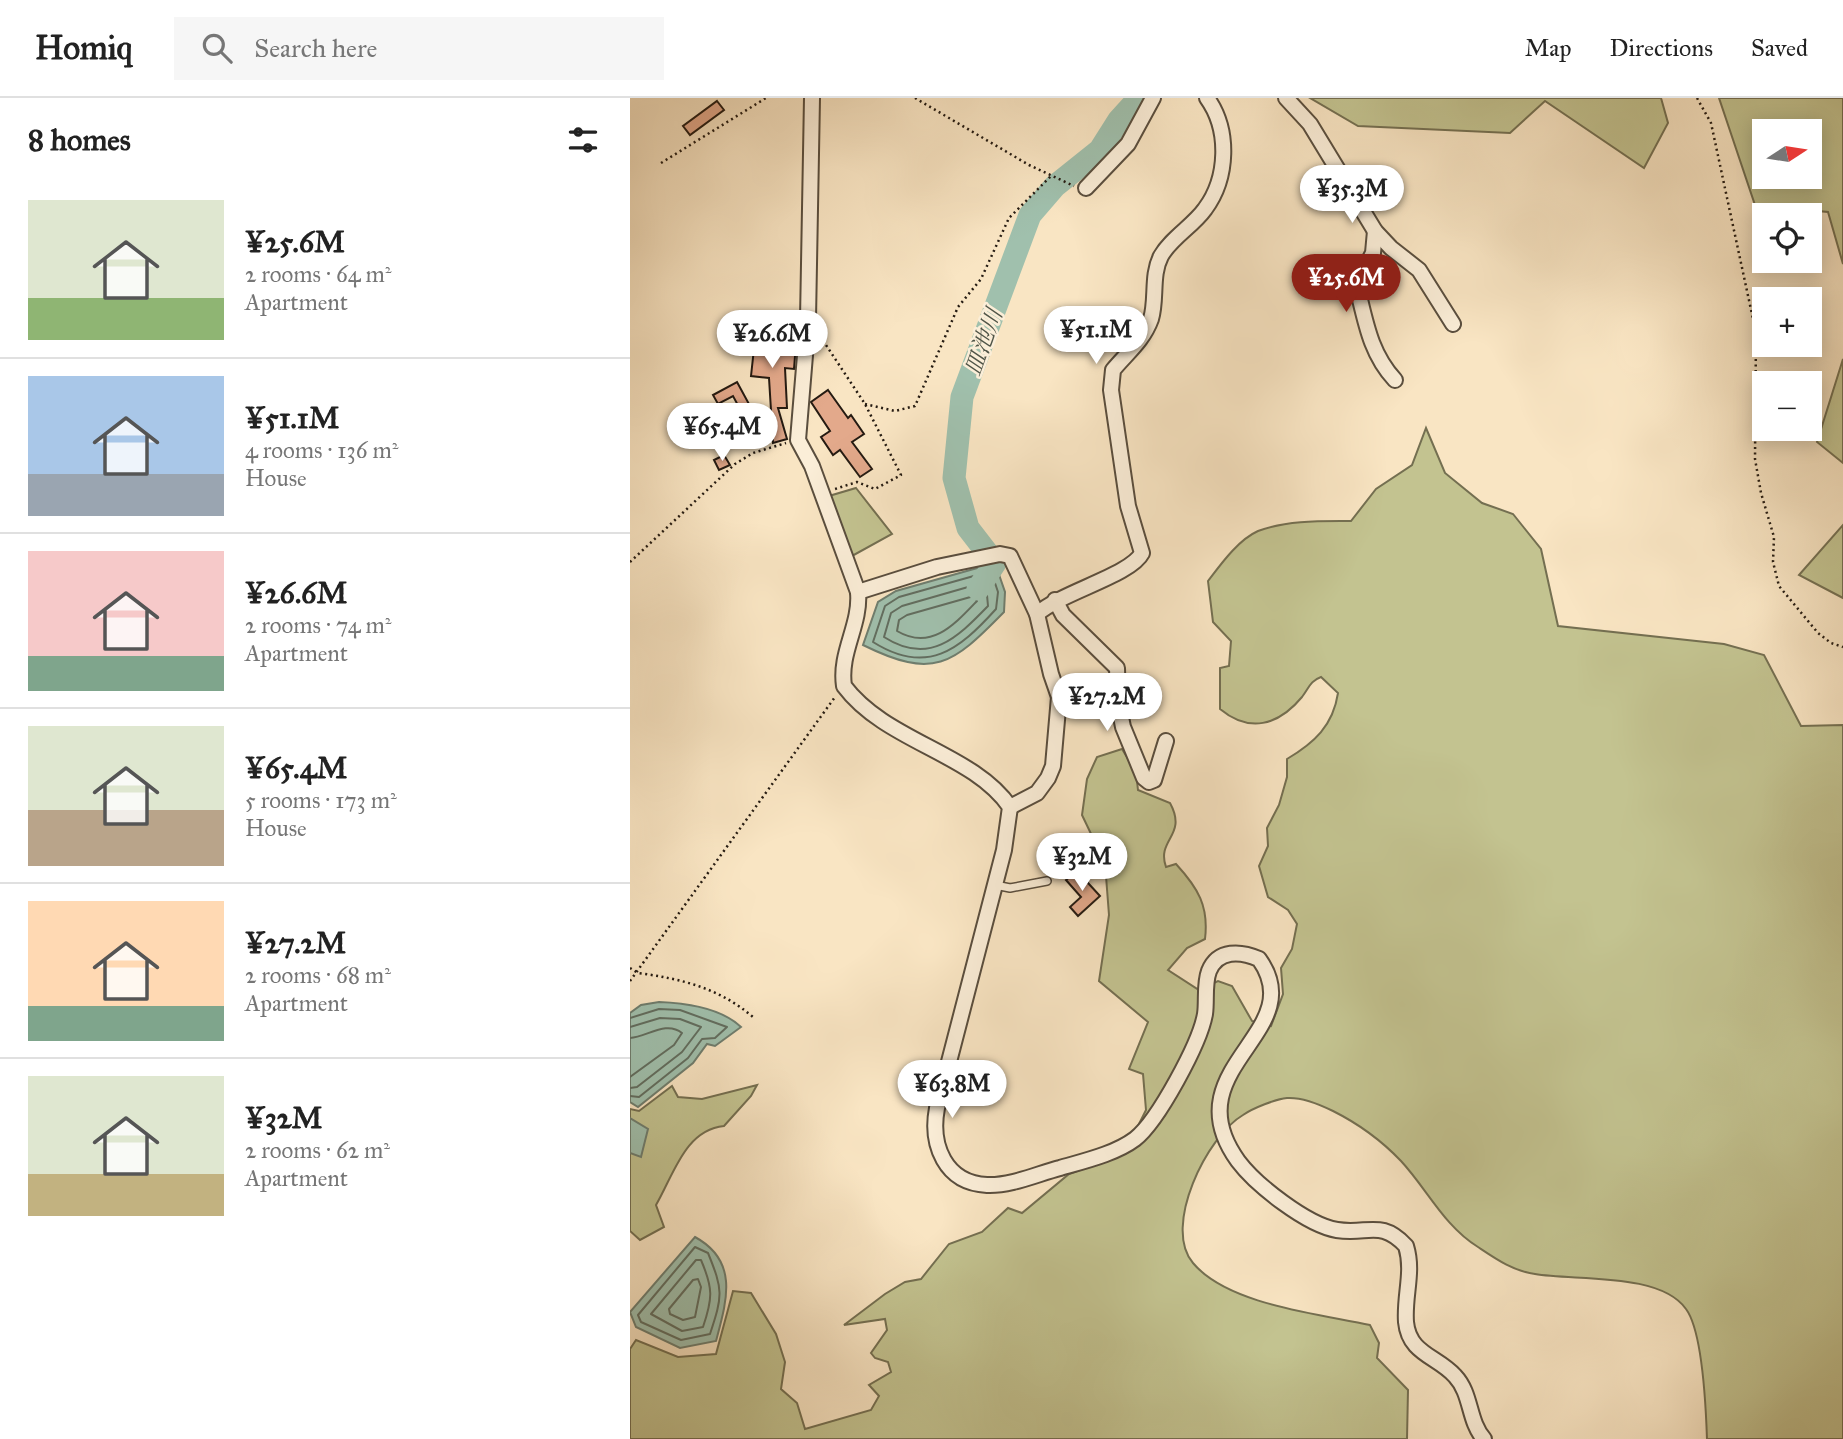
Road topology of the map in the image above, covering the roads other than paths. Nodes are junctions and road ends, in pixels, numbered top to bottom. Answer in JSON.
{"nodes":[{"id":1,"x":812,"y":98,"type":"edge"},
{"id":2,"x":1153,"y":98,"type":"edge"},
{"id":3,"x":1208,"y":98,"type":"edge"},
{"id":4,"x":1286,"y":98,"type":"edge"},
{"id":5,"x":1086,"y":188,"type":"dead end"},
{"id":6,"x":1376,"y":231,"type":"junction"},
{"id":7,"x":1452,"y":324,"type":"dead end"},
{"id":8,"x":1395,"y":380,"type":"dead end"},
{"id":9,"x":858,"y":592,"type":"junction"},
{"id":10,"x":1055,"y":600,"type":"junction"},
{"id":11,"x":1037,"y":614,"type":"junction"},
{"id":12,"x":1166,"y":741,"type":"dead end"},
{"id":13,"x":1010,"y":807,"type":"junction"},
{"id":14,"x":1047,"y":881,"type":"dead end"},
{"id":15,"x":995,"y":885,"type":"junction"},
{"id":16,"x":1484,"y":1439,"type":"edge"}],
"edges":[{"from":1,"to":9,"type":"street"},
{"from":2,"to":5,"type":"street"},
{"from":3,"to":10,"type":"street"},
{"from":4,"to":6,"type":"street"},
{"from":6,"to":7,"type":"street"},
{"from":6,"to":8,"type":"street"},
{"from":9,"to":11,"type":"street"},
{"from":9,"to":13,"type":"street"},
{"from":10,"to":11,"type":"street"},
{"from":10,"to":12,"type":"street"},
{"from":11,"to":13,"type":"street"},
{"from":13,"to":15,"type":"street"},
{"from":14,"to":15,"type":"lane"},
{"from":15,"to":16,"type":"street"}]}
